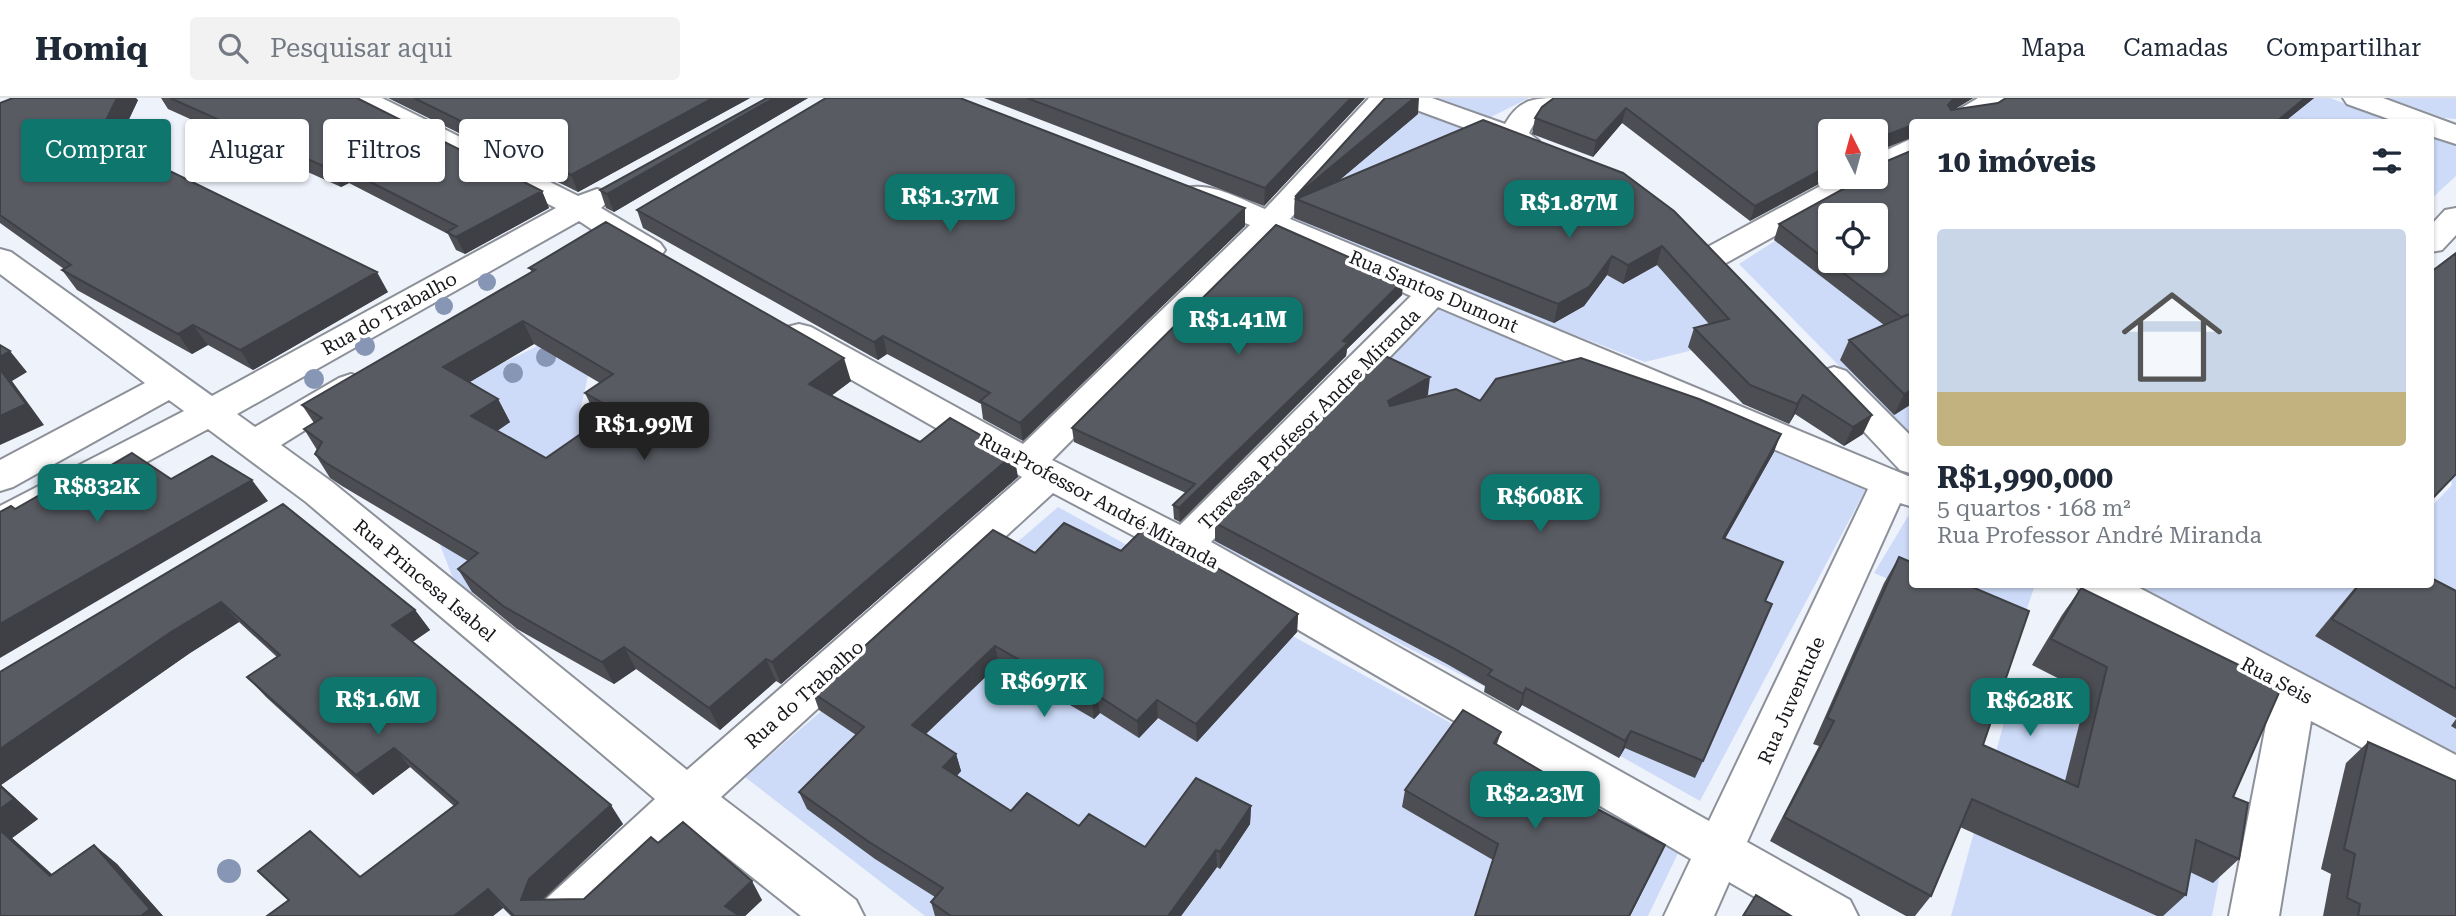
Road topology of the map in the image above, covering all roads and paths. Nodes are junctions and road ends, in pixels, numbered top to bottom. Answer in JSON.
{"nodes":[{"id":1,"x":360,"y":98,"type":"edge"},
{"id":2,"x":1384,"y":98,"type":"edge"},
{"id":3,"x":1406,"y":98,"type":"edge"},
{"id":4,"x":1550,"y":98,"type":"edge"},
{"id":5,"x":1998,"y":98,"type":"edge"},
{"id":6,"x":2357,"y":98,"type":"edge"},
{"id":7,"x":1972,"y":119,"type":"edge"},
{"id":8,"x":2414,"y":119,"type":"edge"},
{"id":9,"x":2434,"y":127,"type":"edge"},
{"id":10,"x":2456,"y":135,"type":"edge"},
{"id":11,"x":1513,"y":136,"type":"junction"},
{"id":12,"x":1909,"y":149,"type":"edge"},
{"id":13,"x":1548,"y":151,"type":"edge"},
{"id":14,"x":1888,"y":161,"type":"edge"},
{"id":15,"x":625,"y":182,"type":"edge"},
{"id":16,"x":1175,"y":186,"type":"edge"},
{"id":17,"x":1837,"y":189,"type":"edge"},
{"id":18,"x":647,"y":208,"type":"edge"},
{"id":19,"x":2456,"y":217,"type":"edge"},
{"id":20,"x":1272,"y":222,"type":"junction"},
{"id":21,"x":593,"y":227,"type":"junction"},
{"id":22,"x":2434,"y":240,"type":"edge"},
{"id":23,"x":1715,"y":256,"type":"edge"},
{"id":24,"x":0,"y":259,"type":"edge"},
{"id":25,"x":685,"y":270,"type":"edge"},
{"id":26,"x":1433,"y":293,"type":"junction"},
{"id":27,"x":770,"y":318,"type":"edge"},
{"id":28,"x":1809,"y":353,"type":"edge"},
{"id":29,"x":373,"y":373,"type":"edge"},
{"id":30,"x":171,"y":384,"type":"junction"},
{"id":31,"x":210,"y":413,"type":"junction"},
{"id":32,"x":253,"y":445,"type":"junction"},
{"id":33,"x":1037,"y":469,"type":"junction"},
{"id":34,"x":0,"y":477,"type":"edge"},
{"id":35,"x":1905,"y":479,"type":"edge"},
{"id":36,"x":0,"y":523,"type":"edge"},
{"id":37,"x":1184,"y":545,"type":"junction"},
{"id":38,"x":2104,"y":588,"type":"edge"},
{"id":39,"x":2295,"y":689,"type":"junction"},
{"id":40,"x":2456,"y":777,"type":"edge"},
{"id":41,"x":688,"y":797,"type":"junction"},
{"id":42,"x":1721,"y":852,"type":"junction"},
{"id":43,"x":562,"y":916,"type":"edge"},
{"id":44,"x":839,"y":916,"type":"edge"},
{"id":45,"x":1689,"y":916,"type":"edge"},
{"id":46,"x":1833,"y":916,"type":"edge"},
{"id":47,"x":2254,"y":916,"type":"edge"}],
"edges":[{"from":1,"to":21,"type":"street"},
{"from":2,"to":20,"type":"street","name":"Rua do Trabalho"},
{"from":3,"to":11,"type":"street"},
{"from":4,"to":11,"type":"street"},
{"from":5,"to":7,"type":"street"},
{"from":6,"to":8,"type":"street"},
{"from":9,"to":10,"type":"street"},
{"from":11,"to":13,"type":"street"},
{"from":12,"to":14,"type":"street"},
{"from":15,"to":21,"type":"street","name":"Rua do Trabalho"},
{"from":16,"to":20,"type":"street","name":"Rua Santos Dumont"},
{"from":17,"to":23,"type":"street"},
{"from":18,"to":21,"type":"street","name":"Rua do Trabalho"},
{"from":19,"to":22,"type":"street"},
{"from":20,"to":26,"type":"street","name":"Rua Santos Dumont"},
{"from":20,"to":33,"type":"street","name":"Rua do Trabalho"},
{"from":21,"to":25,"type":"street"},
{"from":21,"to":31,"type":"street","name":"Rua do Trabalho"},
{"from":24,"to":30,"type":"street","name":"Rua Princesa Isabel"},
{"from":26,"to":35,"type":"street","name":"Rua Santos Dumont"},
{"from":26,"to":37,"type":"street","name":"Travessa Profesor Andre Miranda"},
{"from":27,"to":33,"type":"street","name":"Rua Professor André Miranda"},
{"from":28,"to":35,"type":"street"},
{"from":29,"to":32,"type":"street"},
{"from":30,"to":31,"type":"street","name":"Rua Princesa Isabel"},
{"from":30,"to":34,"type":"street"},
{"from":31,"to":32,"type":"street","name":"Rua Princesa Isabel"},
{"from":31,"to":36,"type":"street","name":"Rua do Trabalho"},
{"from":32,"to":41,"type":"street","name":"Rua Princesa Isabel"},
{"from":33,"to":37,"type":"street","name":"Rua Professor André Miranda"},
{"from":33,"to":41,"type":"street","name":"Rua do Trabalho"},
{"from":35,"to":42,"type":"street","name":"Rua Juventude"},
{"from":37,"to":42,"type":"street","name":"Rua Professor André Miranda"},
{"from":38,"to":39,"type":"street","name":"Rua Seis"},
{"from":39,"to":40,"type":"street","name":"Rua Seis"},
{"from":39,"to":47,"type":"street"},
{"from":41,"to":43,"type":"street","name":"Rua do Trabalho"},
{"from":41,"to":44,"type":"street","name":"Rua Princesa Isabel"},
{"from":42,"to":45,"type":"street","name":"Rua Juventude"},
{"from":42,"to":46,"type":"street","name":"Rua Professor André Miranda"}]}
